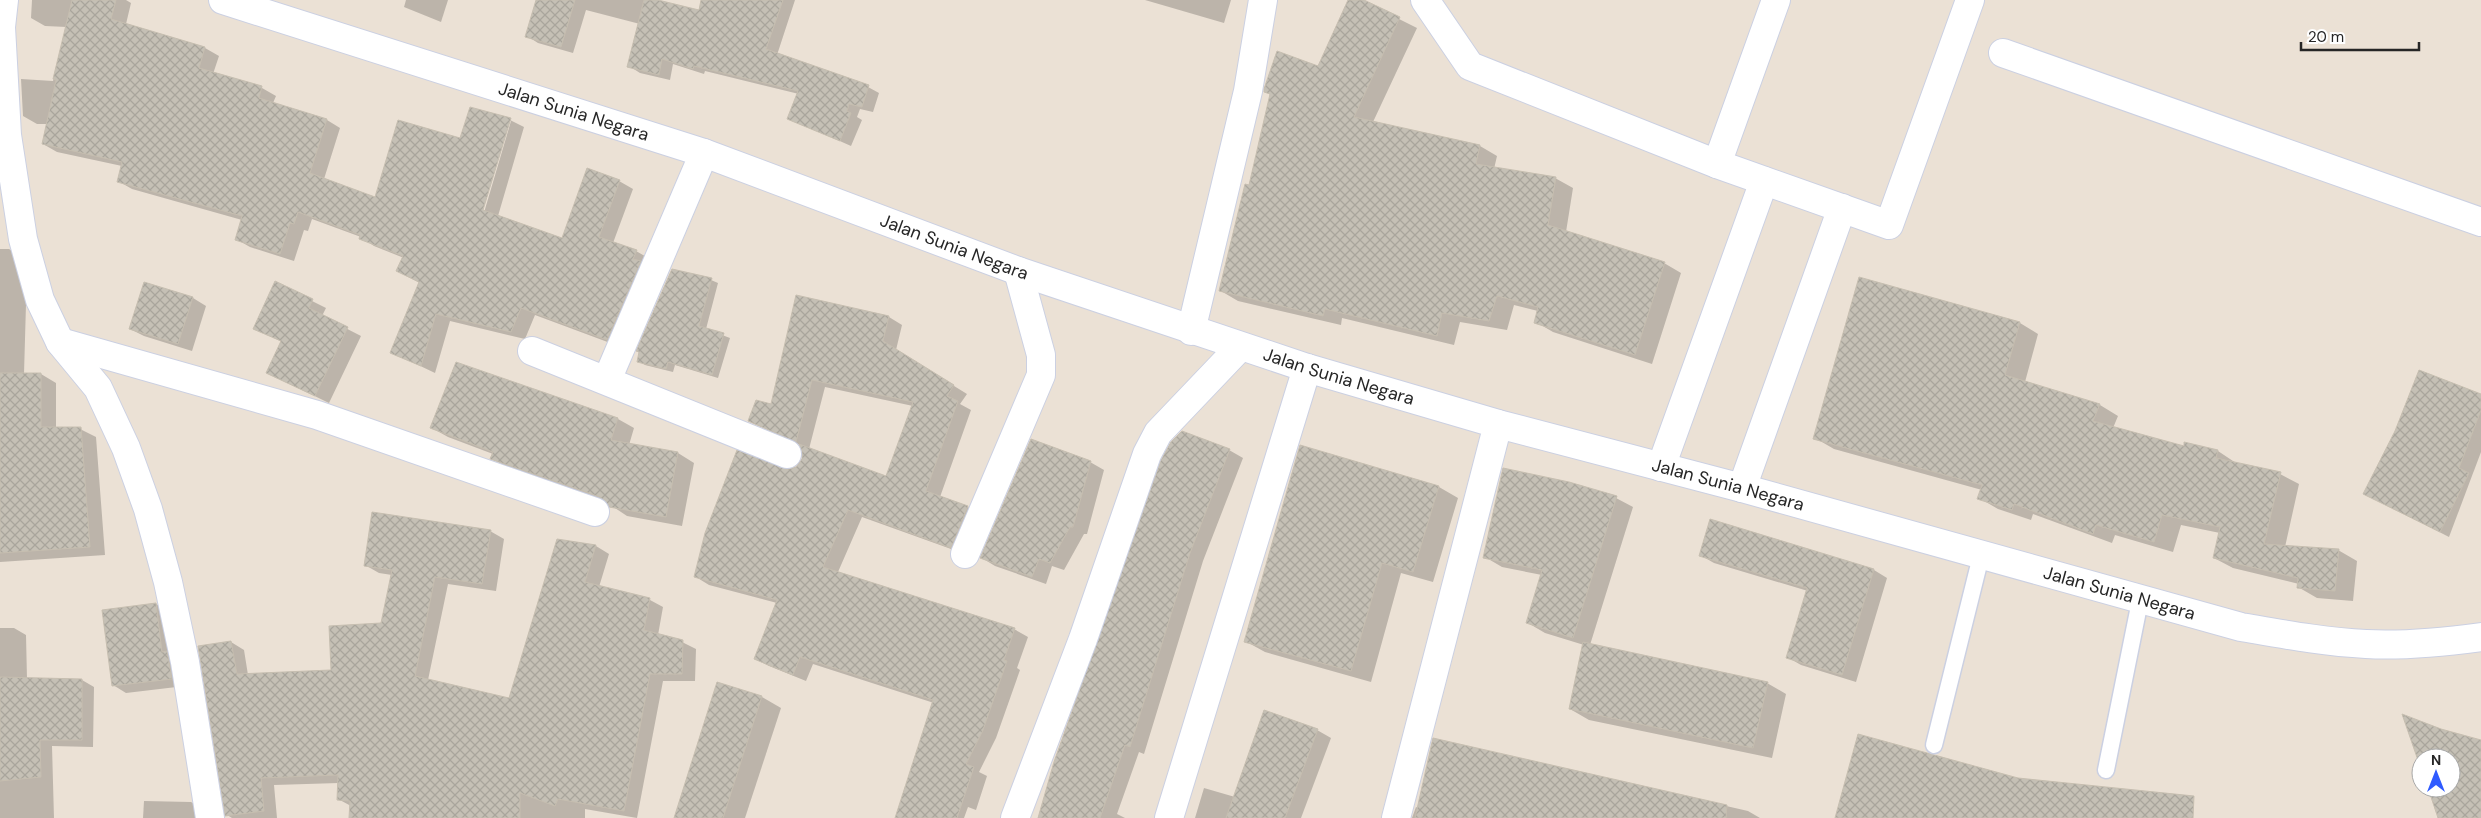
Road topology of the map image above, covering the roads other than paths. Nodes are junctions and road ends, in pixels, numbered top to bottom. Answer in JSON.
{"nodes":[{"id":1,"x":4,"y":0,"type":"edge"},
{"id":2,"x":223,"y":0,"type":"edge"},
{"id":3,"x":1262,"y":0,"type":"edge"},
{"id":4,"x":1425,"y":0,"type":"edge"},
{"id":5,"x":1776,"y":0,"type":"edge"},
{"id":6,"x":1970,"y":0,"type":"edge"},
{"id":7,"x":2003,"y":53,"type":"dead end"},
{"id":8,"x":704,"y":153,"type":"junction"},
{"id":9,"x":1717,"y":164,"type":"junction"},
{"id":10,"x":1764,"y":181,"type":"junction"},
{"id":11,"x":1842,"y":208,"type":"junction"},
{"id":12,"x":2481,"y":222,"type":"edge"},
{"id":13,"x":1018,"y":271,"type":"junction"},
{"id":14,"x":1191,"y":330,"type":"junction"},
{"id":15,"x":60,"y":342,"type":"junction"},
{"id":16,"x":1240,"y":347,"type":"junction"},
{"id":17,"x":532,"y":351,"type":"dead end"},
{"id":18,"x":1307,"y":368,"type":"junction"},
{"id":19,"x":607,"y":380,"type":"junction"},
{"id":20,"x":1498,"y":424,"type":"junction"},
{"id":21,"x":787,"y":454,"type":"dead end"},
{"id":22,"x":1661,"y":467,"type":"junction"},
{"id":23,"x":1742,"y":488,"type":"junction"},
{"id":24,"x":595,"y":512,"type":"dead end"},
{"id":25,"x":965,"y":554,"type":"dead end"},
{"id":26,"x":1981,"y":556,"type":"junction"},
{"id":27,"x":2140,"y":600,"type":"junction"},
{"id":28,"x":2481,"y":637,"type":"edge"},
{"id":29,"x":1934,"y":745,"type":"dead end"},
{"id":30,"x":2106,"y":770,"type":"dead end"},
{"id":31,"x":210,"y":818,"type":"edge"},
{"id":32,"x":1016,"y":818,"type":"edge"},
{"id":33,"x":1169,"y":818,"type":"edge"},
{"id":34,"x":1396,"y":818,"type":"edge"}],
"edges":[{"from":1,"to":15,"type":"street"},
{"from":2,"to":8,"type":"street","name":"Jalan Sunia Negara"},
{"from":3,"to":14,"type":"street"},
{"from":4,"to":9,"type":"street"},
{"from":5,"to":9,"type":"street"},
{"from":6,"to":11,"type":"street"},
{"from":7,"to":12,"type":"street"},
{"from":8,"to":13,"type":"street","name":"Jalan Sunia Negara"},
{"from":8,"to":19,"type":"street"},
{"from":9,"to":10,"type":"street"},
{"from":10,"to":11,"type":"street"},
{"from":10,"to":22,"type":"street"},
{"from":11,"to":23,"type":"street"},
{"from":13,"to":14,"type":"street","name":"Jalan Sunia Negara"},
{"from":13,"to":25,"type":"street"},
{"from":14,"to":16,"type":"street","name":"Jalan Sunia Negara"},
{"from":15,"to":24,"type":"street"},
{"from":15,"to":31,"type":"street"},
{"from":16,"to":18,"type":"street","name":"Jalan Sunia Negara"},
{"from":16,"to":32,"type":"street"},
{"from":17,"to":19,"type":"street"},
{"from":18,"to":20,"type":"street","name":"Jalan Sunia Negara"},
{"from":18,"to":33,"type":"street"},
{"from":19,"to":21,"type":"street"},
{"from":20,"to":22,"type":"street","name":"Jalan Sunia Negara"},
{"from":20,"to":34,"type":"street"},
{"from":22,"to":23,"type":"street","name":"Jalan Sunia Negara"},
{"from":23,"to":26,"type":"street","name":"Jalan Sunia Negara"},
{"from":26,"to":27,"type":"street","name":"Jalan Sunia Negara"},
{"from":26,"to":29,"type":"lane"},
{"from":27,"to":28,"type":"street","name":"Jalan Sunia Negara"},
{"from":27,"to":30,"type":"lane"}]}
